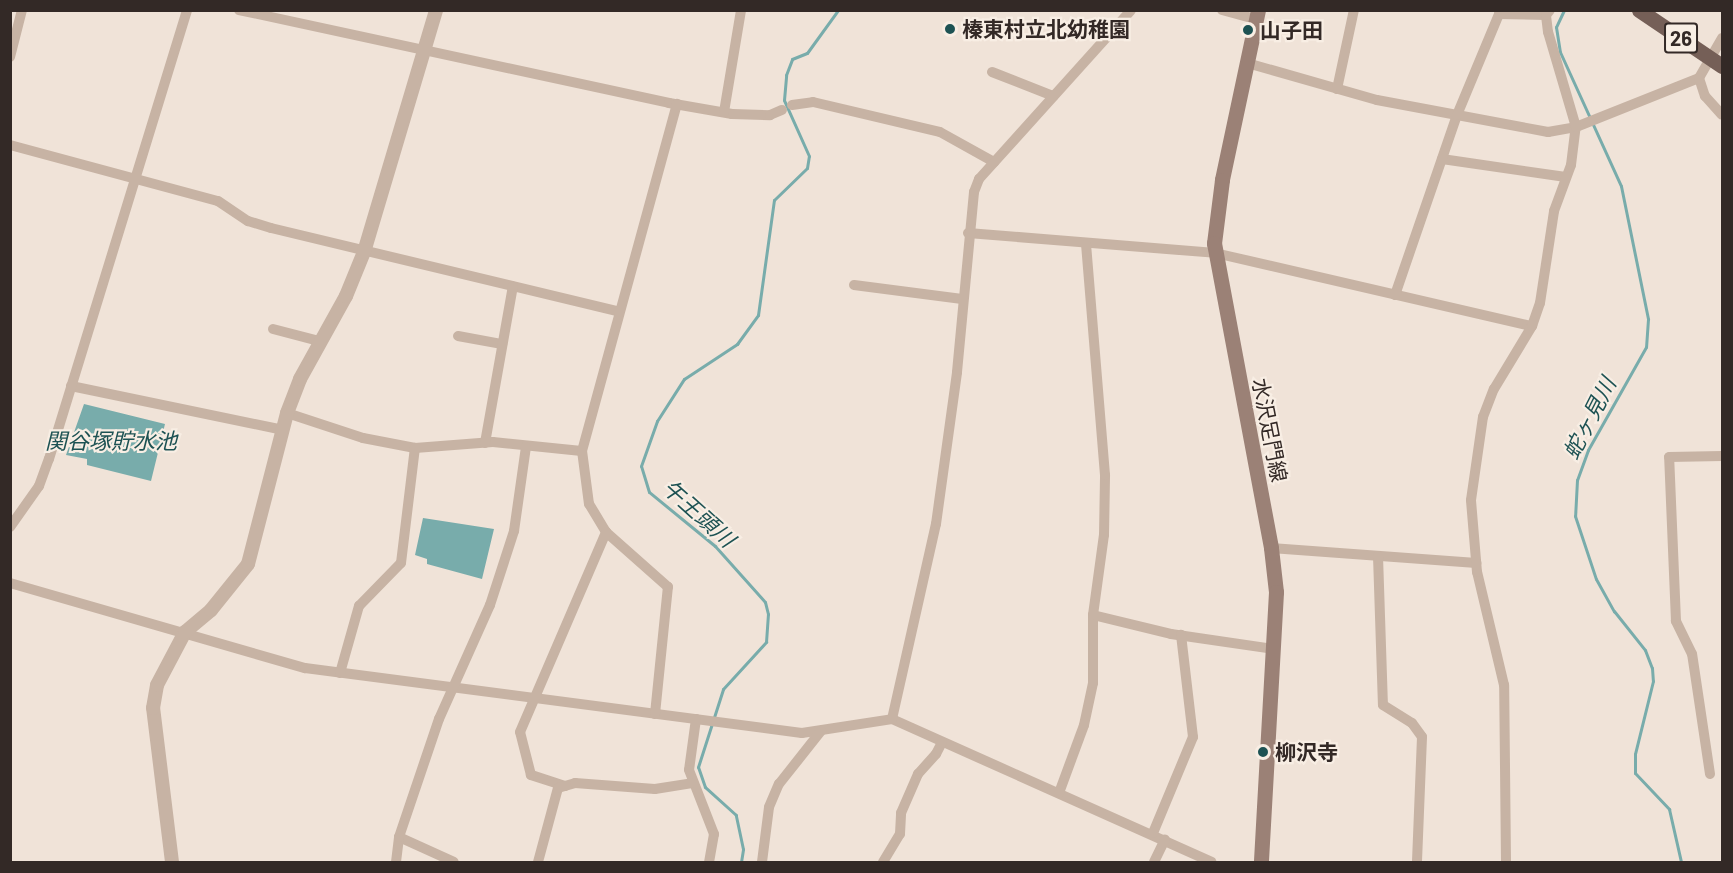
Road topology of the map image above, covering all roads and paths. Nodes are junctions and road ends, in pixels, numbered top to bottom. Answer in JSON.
{"nodes":[{"id":1,"x":22,"y":10,"type":"edge"},
{"id":2,"x":187,"y":10,"type":"edge"},
{"id":3,"x":238,"y":10,"type":"edge"},
{"id":4,"x":436,"y":10,"type":"edge"},
{"id":5,"x":741,"y":10,"type":"edge"},
{"id":6,"x":1131,"y":10,"type":"edge"},
{"id":7,"x":1222,"y":10,"type":"edge"},
{"id":8,"x":1354,"y":10,"type":"edge"},
{"id":9,"x":1639,"y":10,"type":"edge"},
{"id":10,"x":1548,"y":13,"type":"edge"},
{"id":11,"x":1257,"y":15,"type":"edge"},
{"id":12,"x":1722,"y":38,"type":"edge"},
{"id":13,"x":424,"y":52,"type":"junction"},
{"id":14,"x":10,"y":57,"type":"edge"},
{"id":15,"x":1716,"y":62,"type":"edge"},
{"id":16,"x":1246,"y":63,"type":"junction"},
{"id":17,"x":992,"y":72,"type":"dead end"},
{"id":18,"x":1699,"y":78,"type":"junction"},
{"id":19,"x":1337,"y":89,"type":"junction"},
{"id":20,"x":1053,"y":96,"type":"junction"},
{"id":21,"x":677,"y":104,"type":"junction"},
{"id":22,"x":724,"y":112,"type":"junction"},
{"id":23,"x":1457,"y":115,"type":"junction"},
{"id":24,"x":1722,"y":115,"type":"edge"},
{"id":25,"x":1576,"y":127,"type":"junction"},
{"id":26,"x":10,"y":145,"type":"edge"},
{"id":27,"x":1442,"y":159,"type":"junction"},
{"id":28,"x":994,"y":162,"type":"junction"},
{"id":29,"x":1566,"y":177,"type":"junction"},
{"id":30,"x":136,"y":179,"type":"junction"},
{"id":31,"x":968,"y":233,"type":"junction"},
{"id":32,"x":1086,"y":245,"type":"junction"},
{"id":33,"x":364,"y":252,"type":"junction"},
{"id":34,"x":1215,"y":253,"type":"junction"},
{"id":35,"x":854,"y":285,"type":"dead end"},
{"id":36,"x":513,"y":286,"type":"junction"},
{"id":37,"x":1395,"y":295,"type":"junction"},
{"id":38,"x":962,"y":299,"type":"junction"},
{"id":39,"x":617,"y":311,"type":"junction"},
{"id":40,"x":1532,"y":326,"type":"junction"},
{"id":41,"x":273,"y":329,"type":"dead end"},
{"id":42,"x":458,"y":336,"type":"dead end"},
{"id":43,"x":319,"y":341,"type":"junction"},
{"id":44,"x":502,"y":344,"type":"junction"},
{"id":45,"x":71,"y":386,"type":"junction"},
{"id":46,"x":287,"y":413,"type":"junction"},
{"id":47,"x":283,"y":430,"type":"junction"},
{"id":48,"x":485,"y":443,"type":"junction"},
{"id":49,"x":526,"y":447,"type":"junction"},
{"id":50,"x":415,"y":448,"type":"junction"},
{"id":51,"x":582,"y":451,"type":"junction"},
{"id":52,"x":1722,"y":456,"type":"edge"},
{"id":53,"x":10,"y":527,"type":"edge"},
{"id":54,"x":606,"y":532,"type":"junction"},
{"id":55,"x":1271,"y":548,"type":"junction"},
{"id":56,"x":1378,"y":556,"type":"junction"},
{"id":57,"x":1476,"y":563,"type":"junction"},
{"id":58,"x":10,"y":584,"type":"edge"},
{"id":59,"x":1093,"y":615,"type":"junction"},
{"id":60,"x":185,"y":632,"type":"junction"},
{"id":61,"x":1181,"y":635,"type":"junction"},
{"id":62,"x":1274,"y":649,"type":"junction"},
{"id":63,"x":340,"y":673,"type":"junction"},
{"id":64,"x":453,"y":689,"type":"junction"},
{"id":65,"x":531,"y":699,"type":"junction"},
{"id":66,"x":655,"y":714,"type":"junction"},
{"id":67,"x":700,"y":719,"type":"junction"},
{"id":68,"x":892,"y":719,"type":"junction"},
{"id":69,"x":821,"y":731,"type":"junction"},
{"id":70,"x":942,"y":742,"type":"junction"},
{"id":71,"x":1710,"y":774,"type":"dead end"},
{"id":72,"x":691,"y":783,"type":"junction"},
{"id":73,"x":566,"y":786,"type":"junction"},
{"id":74,"x":1059,"y":793,"type":"junction"},
{"id":75,"x":1153,"y":833,"type":"junction"},
{"id":76,"x":399,"y":837,"type":"junction"},
{"id":77,"x":1165,"y":839,"type":"junction"},
{"id":78,"x":172,"y":862,"type":"edge"},
{"id":79,"x":396,"y":862,"type":"edge"},
{"id":80,"x":454,"y":862,"type":"edge"},
{"id":81,"x":537,"y":862,"type":"edge"},
{"id":82,"x":709,"y":862,"type":"edge"},
{"id":83,"x":762,"y":862,"type":"edge"},
{"id":84,"x":883,"y":862,"type":"edge"},
{"id":85,"x":1154,"y":862,"type":"edge"},
{"id":86,"x":1211,"y":862,"type":"edge"},
{"id":87,"x":1261,"y":862,"type":"edge"},
{"id":88,"x":1418,"y":862,"type":"edge"},
{"id":89,"x":1506,"y":862,"type":"edge"}],
"edges":[{"from":1,"to":14,"type":"street"},
{"from":2,"to":30,"type":"street"},
{"from":3,"to":13,"type":"street"},
{"from":4,"to":13,"type":"street"},
{"from":5,"to":22,"type":"street"},
{"from":6,"to":20,"type":"street"},
{"from":7,"to":11,"type":"street"},
{"from":8,"to":19,"type":"street"},
{"from":9,"to":15,"type":"main road","number":"26"},
{"from":10,"to":23,"type":"street"},
{"from":10,"to":25,"type":"street"},
{"from":11,"to":16,"type":"main road","name":"水沢足門線"},
{"from":12,"to":15,"type":"street"},
{"from":13,"to":21,"type":"street"},
{"from":13,"to":33,"type":"street"},
{"from":15,"to":18,"type":"street"},
{"from":16,"to":19,"type":"street"},
{"from":16,"to":34,"type":"main road","name":"水沢足門線"},
{"from":17,"to":20,"type":"street"},
{"from":18,"to":24,"type":"street"},
{"from":18,"to":25,"type":"street"},
{"from":19,"to":23,"type":"street"},
{"from":20,"to":28,"type":"street"},
{"from":21,"to":22,"type":"street"},
{"from":21,"to":39,"type":"street"},
{"from":22,"to":28,"type":"street"},
{"from":23,"to":25,"type":"street"},
{"from":23,"to":27,"type":"street"},
{"from":25,"to":29,"type":"street"},
{"from":26,"to":30,"type":"street"},
{"from":27,"to":29,"type":"street"},
{"from":27,"to":37,"type":"street"},
{"from":28,"to":31,"type":"street"},
{"from":29,"to":40,"type":"street"},
{"from":30,"to":33,"type":"street"},
{"from":30,"to":45,"type":"street"},
{"from":31,"to":32,"type":"street"},
{"from":31,"to":38,"type":"street"},
{"from":32,"to":34,"type":"street"},
{"from":32,"to":59,"type":"street"},
{"from":33,"to":36,"type":"street"},
{"from":33,"to":43,"type":"street"},
{"from":34,"to":37,"type":"street"},
{"from":34,"to":55,"type":"main road","name":"水沢足門線"},
{"from":35,"to":38,"type":"street"},
{"from":36,"to":39,"type":"street"},
{"from":36,"to":44,"type":"street"},
{"from":37,"to":40,"type":"street"},
{"from":38,"to":68,"type":"street"},
{"from":39,"to":51,"type":"street"},
{"from":40,"to":57,"type":"street"},
{"from":41,"to":43,"type":"street"},
{"from":42,"to":44,"type":"street"},
{"from":43,"to":46,"type":"street"},
{"from":44,"to":48,"type":"street"},
{"from":45,"to":47,"type":"street"},
{"from":45,"to":53,"type":"street"},
{"from":46,"to":47,"type":"street"},
{"from":46,"to":50,"type":"street"},
{"from":47,"to":60,"type":"street"},
{"from":48,"to":49,"type":"street"},
{"from":48,"to":50,"type":"street"},
{"from":49,"to":51,"type":"street"},
{"from":49,"to":64,"type":"street"},
{"from":50,"to":63,"type":"street"},
{"from":51,"to":54,"type":"street"},
{"from":52,"to":71,"type":"street"},
{"from":54,"to":65,"type":"street"},
{"from":54,"to":66,"type":"street"},
{"from":55,"to":56,"type":"street"},
{"from":55,"to":62,"type":"main road","name":"水沢足門線"},
{"from":56,"to":57,"type":"street"},
{"from":56,"to":88,"type":"street"},
{"from":57,"to":89,"type":"street"},
{"from":58,"to":60,"type":"street"},
{"from":59,"to":61,"type":"street"},
{"from":59,"to":74,"type":"street"},
{"from":60,"to":63,"type":"street"},
{"from":60,"to":78,"type":"street"},
{"from":61,"to":62,"type":"street"},
{"from":61,"to":75,"type":"street"},
{"from":62,"to":87,"type":"main road","name":"水沢足門線"},
{"from":63,"to":64,"type":"street"},
{"from":64,"to":65,"type":"street"},
{"from":64,"to":76,"type":"street"},
{"from":65,"to":66,"type":"street"},
{"from":65,"to":73,"type":"street"},
{"from":66,"to":67,"type":"street"},
{"from":67,"to":69,"type":"street"},
{"from":67,"to":72,"type":"street"},
{"from":68,"to":69,"type":"street"},
{"from":68,"to":70,"type":"street"},
{"from":69,"to":83,"type":"street"},
{"from":70,"to":74,"type":"street"},
{"from":70,"to":84,"type":"street"},
{"from":72,"to":73,"type":"street"},
{"from":72,"to":82,"type":"street"},
{"from":73,"to":81,"type":"street"},
{"from":74,"to":75,"type":"street"},
{"from":75,"to":77,"type":"street"},
{"from":76,"to":79,"type":"street"},
{"from":76,"to":80,"type":"street"},
{"from":77,"to":85,"type":"street"},
{"from":77,"to":86,"type":"street"}]}
